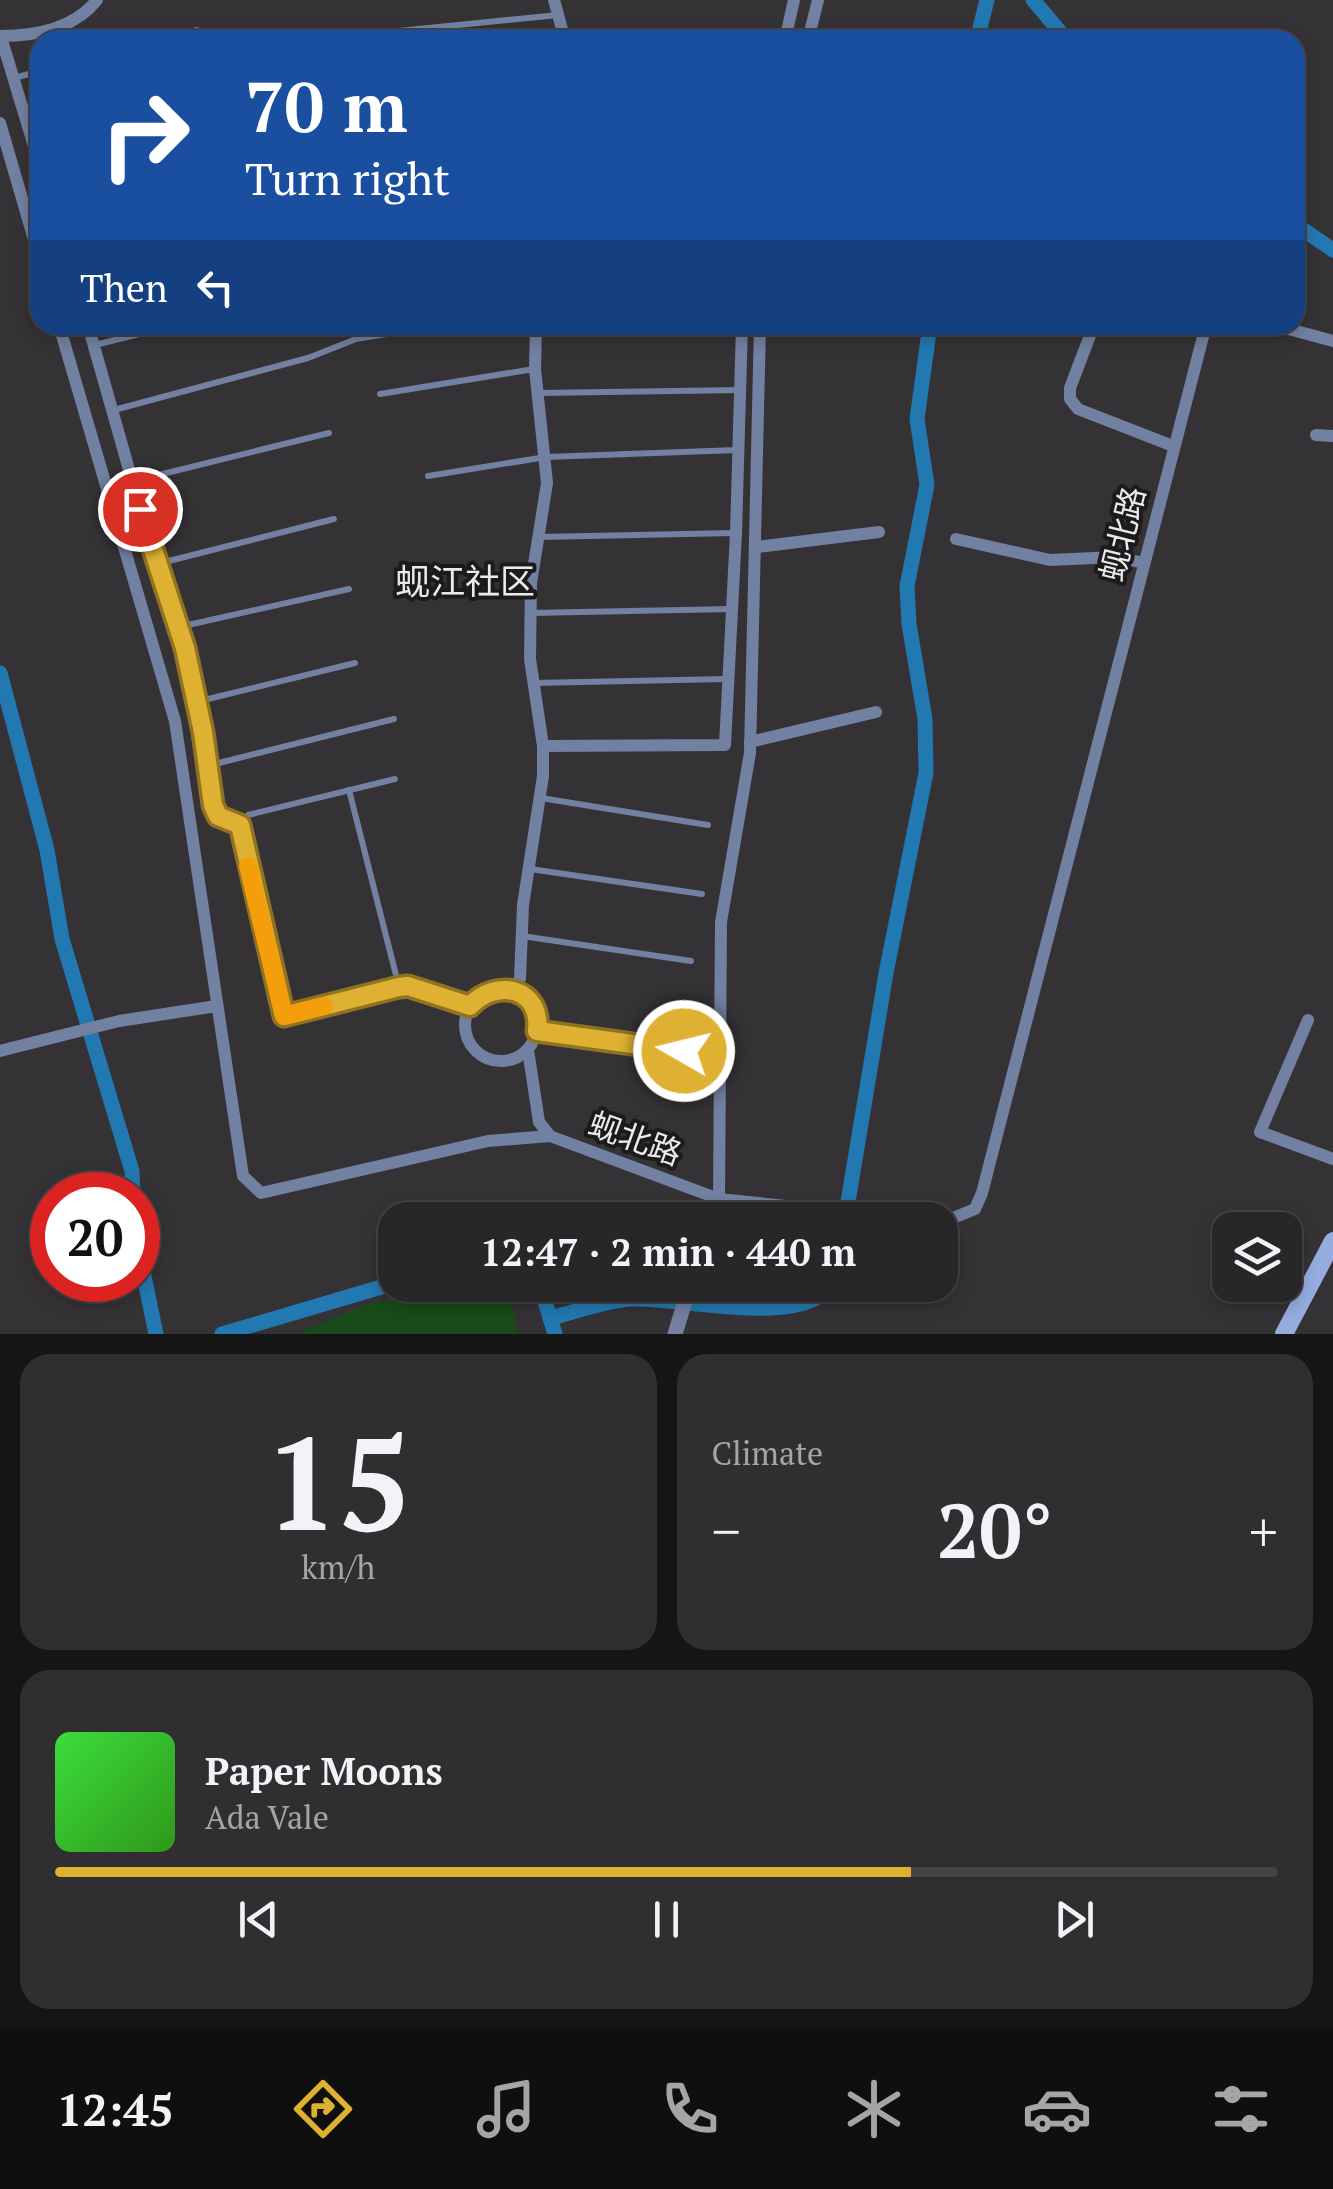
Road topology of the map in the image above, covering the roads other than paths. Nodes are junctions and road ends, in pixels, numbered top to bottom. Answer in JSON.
{"nodes":[{"id":1,"x":97,"y":0,"type":"edge"},
{"id":2,"x":554,"y":0,"type":"edge"},
{"id":3,"x":794,"y":0,"type":"edge"},
{"id":4,"x":818,"y":0,"type":"edge"},
{"id":5,"x":559,"y":15,"type":"junction"},
{"id":6,"x":50,"y":30,"type":"edge"},
{"id":7,"x":409,"y":30,"type":"edge"},
{"id":8,"x":563,"y":30,"type":"edge"},
{"id":9,"x":787,"y":30,"type":"edge"},
{"id":10,"x":810,"y":30,"type":"edge"},
{"id":11,"x":30,"y":33,"type":"edge"},
{"id":12,"x":0,"y":36,"type":"edge"},
{"id":13,"x":30,"y":74,"type":"edge"},
{"id":14,"x":13,"y":78,"type":"junction"},
{"id":15,"x":0,"y":123,"type":"edge"},
{"id":16,"x":30,"y":127,"type":"edge"},
{"id":17,"x":30,"y":226,"type":"edge"},
{"id":18,"x":1305,"y":333,"type":"edge"},
{"id":19,"x":62,"y":335,"type":"edge"},
{"id":20,"x":91,"y":335,"type":"edge"},
{"id":21,"x":136,"y":335,"type":"edge"},
{"id":22,"x":380,"y":335,"type":"edge"},
{"id":23,"x":536,"y":335,"type":"edge"},
{"id":24,"x":742,"y":335,"type":"edge"},
{"id":25,"x":760,"y":335,"type":"edge"},
{"id":26,"x":1090,"y":335,"type":"edge"},
{"id":27,"x":1203,"y":335,"type":"edge"},
{"id":28,"x":1333,"y":341,"type":"edge"},
{"id":29,"x":94,"y":346,"type":"junction"},
{"id":30,"x":535,"y":369,"type":"junction"},
{"id":31,"x":741,"y":390,"type":"junction"},
{"id":32,"x":538,"y":393,"type":"junction"},
{"id":33,"x":380,"y":394,"type":"dead end"},
{"id":34,"x":114,"y":410,"type":"junction"},
{"id":35,"x":329,"y":433,"type":"dead end"},
{"id":36,"x":1316,"y":435,"type":"dead end"},
{"id":37,"x":1333,"y":436,"type":"edge"},
{"id":38,"x":1174,"y":446,"type":"junction"},
{"id":39,"x":739,"y":450,"type":"junction"},
{"id":40,"x":546,"y":457,"type":"junction"},
{"id":41,"x":428,"y":476,"type":"dead end"},
{"id":42,"x":133,"y":481,"type":"junction"},
{"id":43,"x":334,"y":519,"type":"dead end"},
{"id":44,"x":879,"y":532,"type":"dead end"},
{"id":45,"x":736,"y":533,"type":"junction"},
{"id":46,"x":539,"y":537,"type":"junction"},
{"id":47,"x":956,"y":539,"type":"dead end"},
{"id":48,"x":756,"y":547,"type":"junction"},
{"id":49,"x":1144,"y":563,"type":"junction"},
{"id":50,"x":156,"y":564,"type":"junction"},
{"id":51,"x":349,"y":589,"type":"dead end"},
{"id":52,"x":732,"y":609,"type":"junction"},
{"id":53,"x":530,"y":613,"type":"junction"},
{"id":54,"x":179,"y":627,"type":"junction"},
{"id":55,"x":355,"y":662,"type":"dead end"},
{"id":56,"x":728,"y":679,"type":"junction"},
{"id":57,"x":533,"y":682,"type":"junction"},
{"id":58,"x":196,"y":702,"type":"junction"},
{"id":59,"x":876,"y":712,"type":"dead end"},
{"id":60,"x":394,"y":719,"type":"dead end"},
{"id":61,"x":750,"y":742,"type":"junction"},
{"id":62,"x":543,"y":746,"type":"junction"},
{"id":63,"x":207,"y":766,"type":"junction"},
{"id":64,"x":395,"y":778,"type":"dead end"},
{"id":65,"x":348,"y":790,"type":"junction"},
{"id":66,"x":540,"y":798,"type":"junction"},
{"id":67,"x":240,"y":825,"type":"junction"},
{"id":68,"x":708,"y":825,"type":"dead end"},
{"id":69,"x":530,"y":869,"type":"junction"},
{"id":70,"x":702,"y":894,"type":"dead end"},
{"id":71,"x":521,"y":935,"type":"junction"},
{"id":72,"x":691,"y":961,"type":"dead end"},
{"id":73,"x":399,"y":987,"type":"junction"},
{"id":74,"x":515,"y":992,"type":"junction"},
{"id":75,"x":218,"y":1006,"type":"junction"},
{"id":76,"x":470,"y":1006,"type":"junction"},
{"id":77,"x":1308,"y":1020,"type":"dead end"},
{"id":78,"x":537,"y":1031,"type":"junction"},
{"id":79,"x":528,"y":1050,"type":"junction"},
{"id":80,"x":0,"y":1051,"type":"edge"},
{"id":81,"x":684,"y":1051,"type":"dead end"},
{"id":82,"x":550,"y":1136,"type":"junction"},
{"id":83,"x":1333,"y":1158,"type":"edge"},
{"id":84,"x":719,"y":1199,"type":"junction"},
{"id":85,"x":718,"y":1202,"type":"edge"},
{"id":86,"x":1333,"y":1242,"type":"edge"},
{"id":87,"x":685,"y":1302,"type":"edge"},
{"id":88,"x":675,"y":1334,"type":"edge"},
{"id":89,"x":1284,"y":1334,"type":"edge"}],
"edges":[{"from":1,"to":6,"type":"street"},
{"from":2,"to":5,"type":"street"},
{"from":3,"to":9,"type":"street"},
{"from":4,"to":10,"type":"street"},
{"from":5,"to":7,"type":"lane"},
{"from":5,"to":8,"type":"street"},
{"from":11,"to":12,"type":"street"},
{"from":12,"to":14,"type":"street"},
{"from":13,"to":14,"type":"lane"},
{"from":14,"to":16,"type":"street"},
{"from":15,"to":17,"type":"street"},
{"from":18,"to":28,"type":"street"},
{"from":19,"to":75,"type":"street","name":"蚬北路"},
{"from":20,"to":29,"type":"street"},
{"from":21,"to":29,"type":"lane"},
{"from":22,"to":34,"type":"lane"},
{"from":23,"to":30,"type":"street"},
{"from":24,"to":31,"type":"street"},
{"from":25,"to":48,"type":"street"},
{"from":26,"to":38,"type":"street"},
{"from":27,"to":38,"type":"street","name":"蚬北路"},
{"from":29,"to":34,"type":"street"},
{"from":30,"to":32,"type":"street"},
{"from":30,"to":33,"type":"lane"},
{"from":31,"to":32,"type":"lane"},
{"from":31,"to":39,"type":"street"},
{"from":32,"to":40,"type":"street"},
{"from":34,"to":42,"type":"street"},
{"from":35,"to":42,"type":"lane"},
{"from":36,"to":37,"type":"street"},
{"from":38,"to":49,"type":"street","name":"蚬北路"},
{"from":39,"to":40,"type":"lane"},
{"from":39,"to":45,"type":"street"},
{"from":40,"to":41,"type":"lane"},
{"from":40,"to":46,"type":"street"},
{"from":42,"to":50,"type":"street"},
{"from":43,"to":50,"type":"lane"},
{"from":44,"to":48,"type":"street"},
{"from":45,"to":46,"type":"lane"},
{"from":45,"to":52,"type":"street"},
{"from":46,"to":53,"type":"street"},
{"from":47,"to":49,"type":"street"},
{"from":48,"to":61,"type":"street"},
{"from":49,"to":84,"type":"street","name":"蚬北路"},
{"from":50,"to":54,"type":"street"},
{"from":51,"to":54,"type":"lane"},
{"from":52,"to":53,"type":"lane"},
{"from":52,"to":56,"type":"street"},
{"from":53,"to":57,"type":"street"},
{"from":54,"to":58,"type":"street"},
{"from":55,"to":58,"type":"lane"},
{"from":56,"to":57,"type":"lane"},
{"from":56,"to":62,"type":"street"},
{"from":57,"to":62,"type":"street"},
{"from":58,"to":63,"type":"street"},
{"from":59,"to":61,"type":"street"},
{"from":60,"to":63,"type":"lane"},
{"from":61,"to":84,"type":"street"},
{"from":62,"to":66,"type":"street"},
{"from":63,"to":67,"type":"street"},
{"from":64,"to":65,"type":"lane"},
{"from":65,"to":67,"type":"lane"},
{"from":65,"to":73,"type":"lane"},
{"from":66,"to":68,"type":"lane"},
{"from":66,"to":69,"type":"street"},
{"from":67,"to":73,"type":"lane"},
{"from":69,"to":70,"type":"lane"},
{"from":69,"to":71,"type":"street"},
{"from":71,"to":72,"type":"lane"},
{"from":71,"to":74,"type":"street"},
{"from":73,"to":76,"type":"lane"},
{"from":74,"to":76,"type":"street"},
{"from":74,"to":78,"type":"street"},
{"from":75,"to":80,"type":"street"},
{"from":75,"to":82,"type":"street","name":"蚬北路"},
{"from":76,"to":79,"type":"street"},
{"from":77,"to":83,"type":"street"},
{"from":78,"to":79,"type":"street"},
{"from":78,"to":81,"type":"lane"},
{"from":79,"to":82,"type":"street"},
{"from":82,"to":84,"type":"street","name":"蚬北路"},
{"from":84,"to":85,"type":"street"},
{"from":86,"to":89,"type":"main road"},
{"from":87,"to":88,"type":"street"}]}
